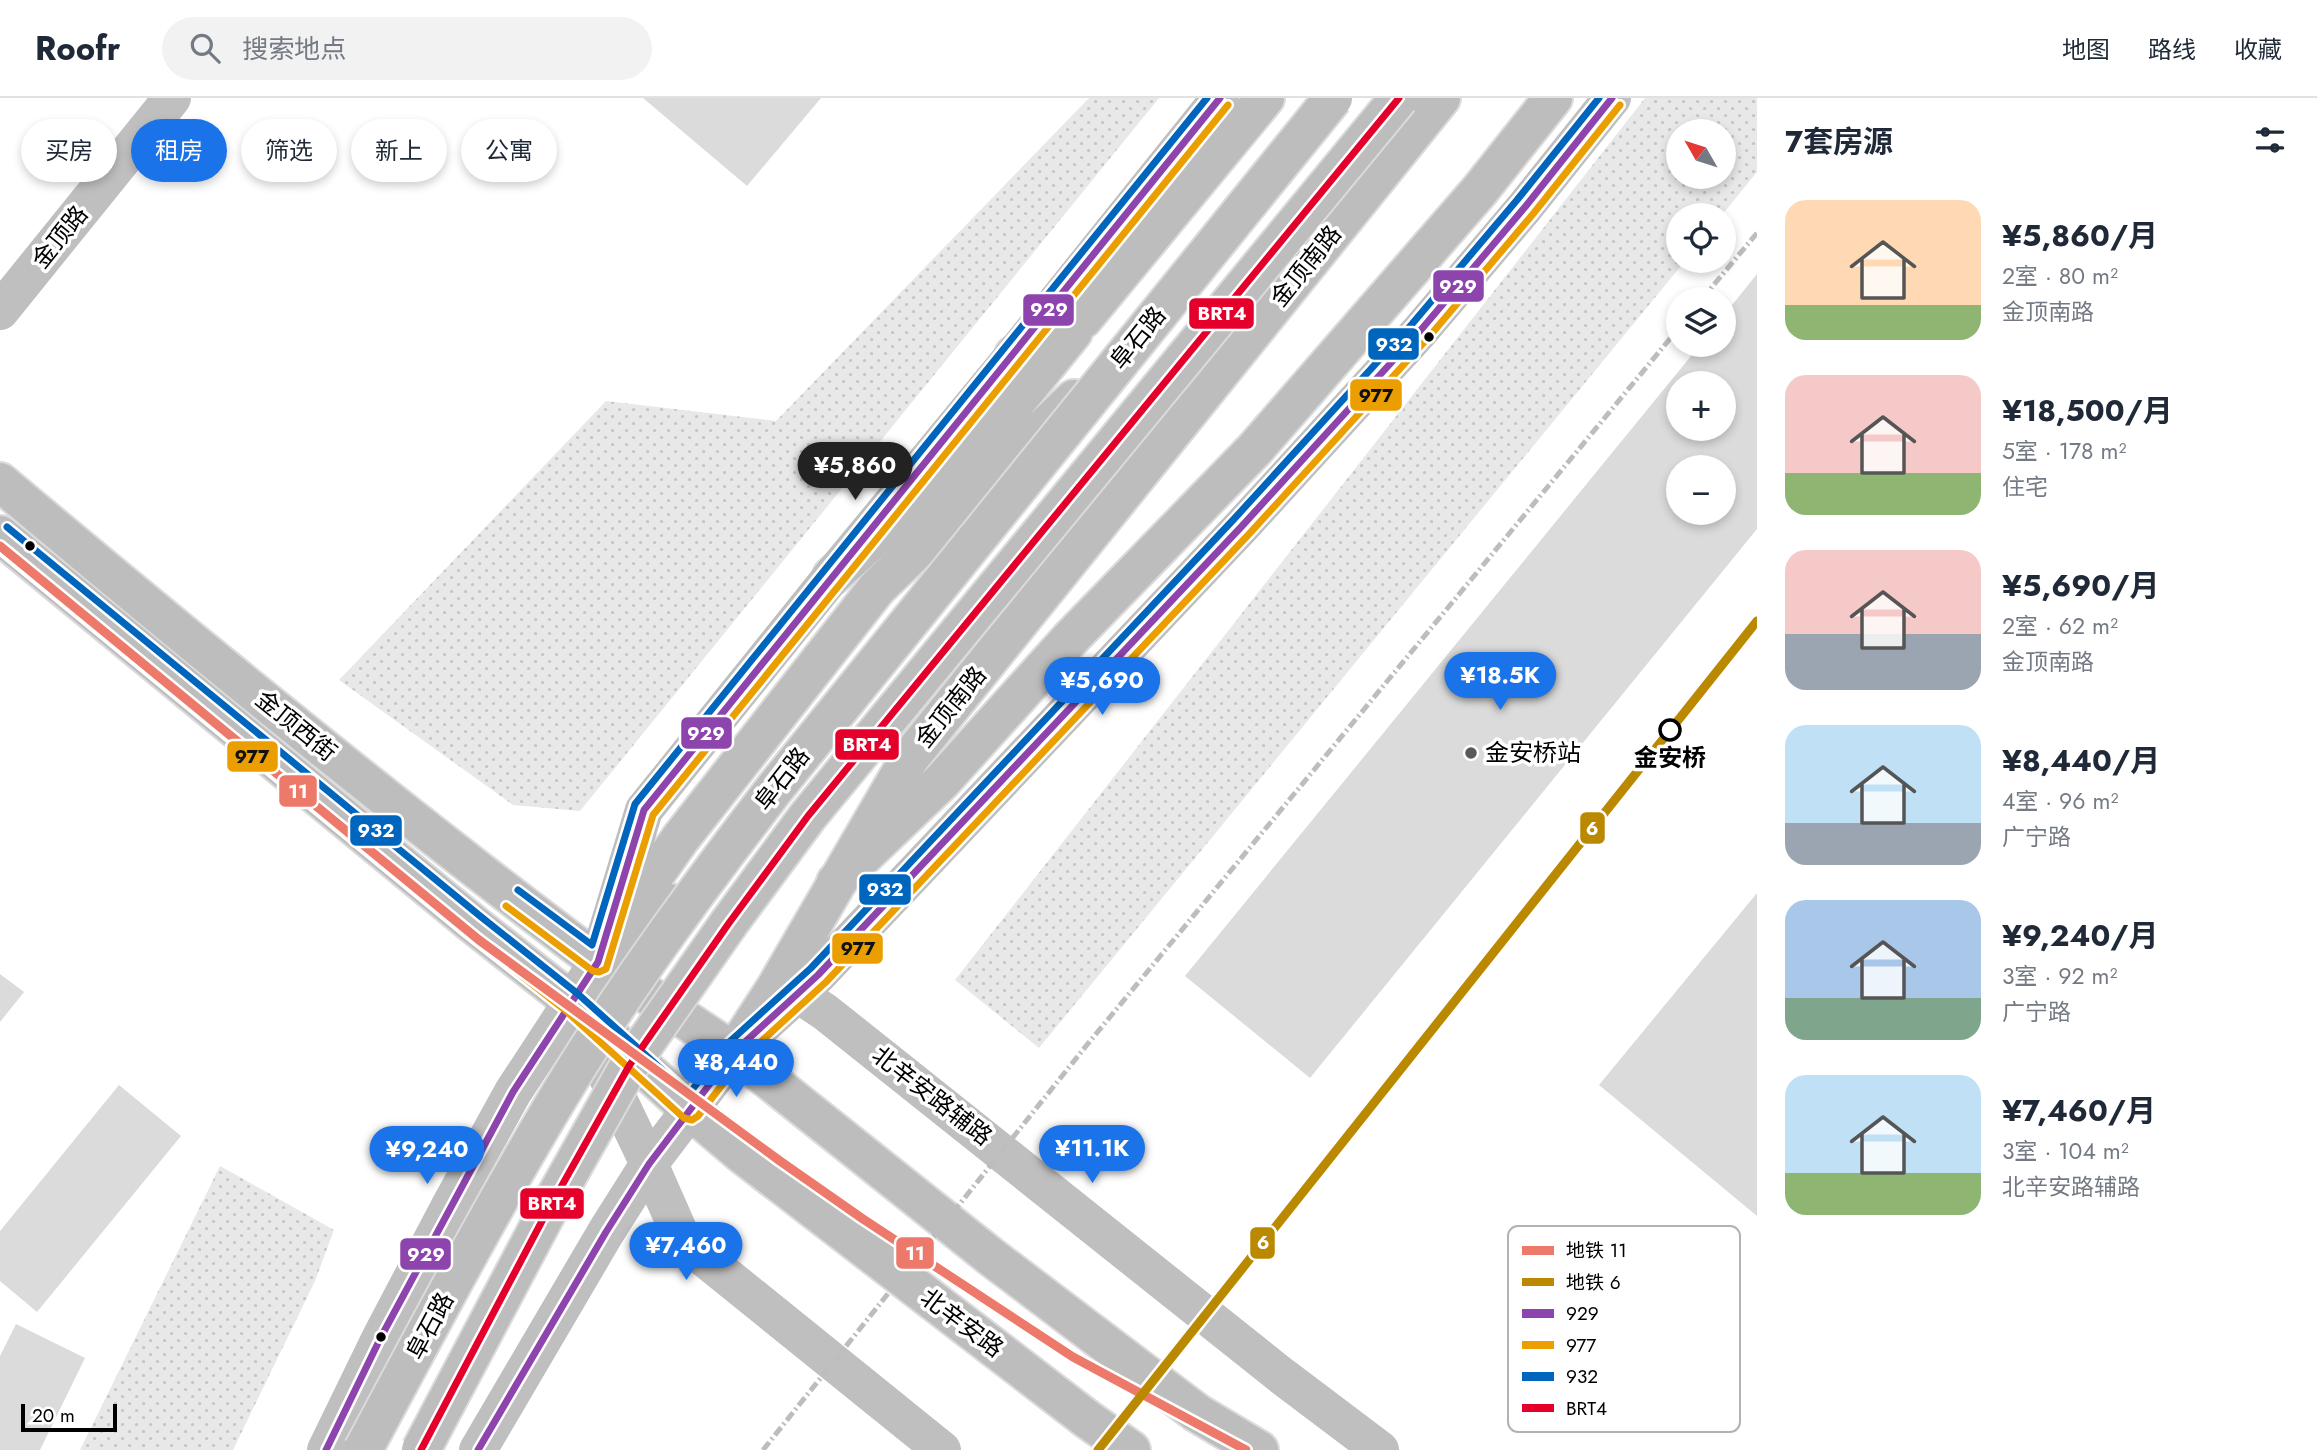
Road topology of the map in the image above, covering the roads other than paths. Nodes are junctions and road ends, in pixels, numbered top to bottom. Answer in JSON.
{"nodes":[{"id":1,"x":172,"y":98,"type":"edge"},
{"id":2,"x":1220,"y":98,"type":"edge"},
{"id":3,"x":1265,"y":98,"type":"edge"},
{"id":4,"x":1318,"y":98,"type":"edge"},
{"id":5,"x":1333,"y":98,"type":"edge"},
{"id":6,"x":1399,"y":98,"type":"edge"},
{"id":7,"x":1441,"y":98,"type":"edge"},
{"id":8,"x":1553,"y":98,"type":"edge"},
{"id":9,"x":1612,"y":98,"type":"edge"},
{"id":10,"x":0,"y":311,"type":"edge"},
{"id":11,"x":1083,"y":320,"type":"junction"},
{"id":12,"x":1014,"y":355,"type":"junction"},
{"id":13,"x":1082,"y":391,"type":"junction"},
{"id":14,"x":991,"y":433,"type":"junction"},
{"id":15,"x":0,"y":482,"type":"edge"},
{"id":16,"x":0,"y":535,"type":"edge"},
{"id":17,"x":832,"y":576,"type":"junction"},
{"id":18,"x":877,"y":588,"type":"junction"},
{"id":19,"x":836,"y":883,"type":"junction"},
{"id":20,"x":598,"y":962,"type":"junction"},
{"id":21,"x":787,"y":991,"type":"junction"},
{"id":22,"x":572,"y":1002,"type":"junction"},
{"id":23,"x":734,"y":1052,"type":"junction"},
{"id":24,"x":690,"y":1110,"type":"junction"},
{"id":25,"x":649,"y":1164,"type":"junction"},
{"id":26,"x":326,"y":1450,"type":"edge"},
{"id":27,"x":363,"y":1450,"type":"edge"},
{"id":28,"x":421,"y":1450,"type":"edge"},
{"id":29,"x":478,"y":1450,"type":"edge"},
{"id":30,"x":942,"y":1450,"type":"edge"},
{"id":31,"x":1131,"y":1450,"type":"edge"},
{"id":32,"x":1259,"y":1450,"type":"edge"},
{"id":33,"x":1380,"y":1450,"type":"edge"}],
"edges":[{"from":1,"to":10,"type":"street","name":"金顶路"},
{"from":2,"to":12,"type":"street"},
{"from":3,"to":11,"type":"main road"},
{"from":4,"to":13,"type":"main road"},
{"from":5,"to":27,"type":"main road","name":"阜石路","bridge":true},
{"from":6,"to":28,"type":"main road","name":"阜石路","bridge":true},
{"from":7,"to":19,"type":"main road","name":"金顶南路"},
{"from":8,"to":19,"type":"main road"},
{"from":9,"to":21,"type":"street","name":"金顶南路"},
{"from":11,"to":12,"type":"main road"},
{"from":11,"to":14,"type":"main road"},
{"from":12,"to":17,"type":"street"},
{"from":13,"to":18,"type":"main road"},
{"from":13,"to":20,"type":"main road"},
{"from":14,"to":17,"type":"main road"},
{"from":14,"to":18,"type":"main road"},
{"from":15,"to":20,"type":"main road","name":"金顶西街"},
{"from":16,"to":22,"type":"main road","name":"金顶西街"},
{"from":17,"to":20,"type":"street"},
{"from":18,"to":20,"type":"main road"},
{"from":19,"to":21,"type":"main road","name":"金顶南路"},
{"from":20,"to":22,"type":"street"},
{"from":20,"to":23,"type":"main road","name":"金顶西街"},
{"from":21,"to":23,"type":"main road","name":"金顶南路"},
{"from":21,"to":33,"type":"street","name":"北辛安路辅路"},
{"from":22,"to":24,"type":"main road","name":"北辛安路"},
{"from":22,"to":25,"type":"street"},
{"from":22,"to":26,"type":"street"},
{"from":23,"to":24,"type":"street"},
{"from":23,"to":32,"type":"main road"},
{"from":24,"to":25,"type":"street"},
{"from":24,"to":31,"type":"main road","name":"北辛安路"},
{"from":25,"to":29,"type":"street"},
{"from":25,"to":30,"type":"street"}]}
